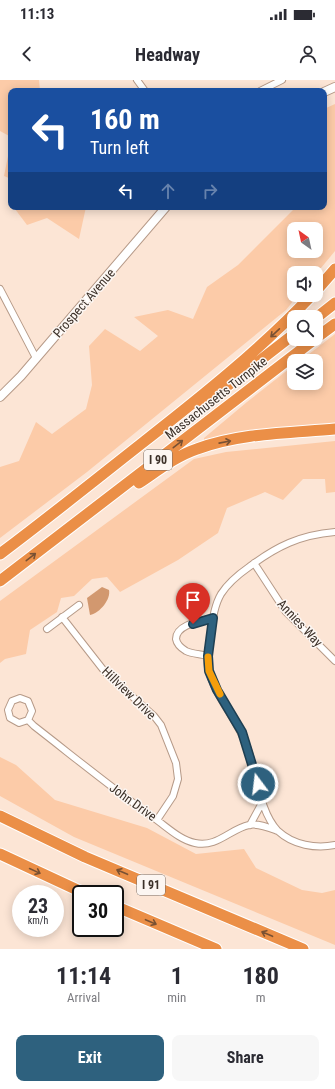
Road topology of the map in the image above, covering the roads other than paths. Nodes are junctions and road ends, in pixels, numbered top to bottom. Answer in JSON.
{"nodes":[{"id":1,"x":137,"y":80,"type":"edge"},
{"id":2,"x":282,"y":80,"type":"edge"},
{"id":3,"x":144,"y":88,"type":"edge"},
{"id":4,"x":266,"y":88,"type":"edge"},
{"id":5,"x":163,"y":210,"type":"edge"},
{"id":6,"x":335,"y":269,"type":"edge"},
{"id":7,"x":323,"y":283,"type":"edge"},
{"id":8,"x":0,"y":289,"type":"edge"},
{"id":9,"x":305,"y":302,"type":"edge"},
{"id":10,"x":335,"y":304,"type":"edge"},
{"id":11,"x":323,"y":313,"type":"edge"},
{"id":12,"x":335,"y":324,"type":"edge"},
{"id":13,"x":323,"y":333,"type":"edge"},
{"id":14,"x":287,"y":339,"type":"edge"},
{"id":15,"x":307,"y":346,"type":"edge"},
{"id":16,"x":36,"y":358,"type":"junction"},
{"id":17,"x":0,"y":397,"type":"edge"},
{"id":18,"x":335,"y":429,"type":"edge"},
{"id":19,"x":81,"y":519,"type":"junction"},
{"id":20,"x":335,"y":532,"type":"edge"},
{"id":21,"x":0,"y":554,"type":"edge"},
{"id":22,"x":0,"y":561,"type":"edge"},
{"id":23,"x":254,"y":563,"type":"junction"},
{"id":24,"x":0,"y":581,"type":"edge"},
{"id":25,"x":79,"y":605,"type":"dead end"},
{"id":26,"x":62,"y":617,"type":"junction"},
{"id":27,"x":213,"y":618,"type":"junction"},
{"id":28,"x":47,"y":629,"type":"dead end"},
{"id":29,"x":208,"y":656,"type":"junction"},
{"id":30,"x":335,"y":661,"type":"edge"},
{"id":31,"x":28,"y":720,"type":"junction"},
{"id":32,"x":263,"y":802,"type":"junction"},
{"id":33,"x":0,"y":816,"type":"edge"},
{"id":34,"x":157,"y":820,"type":"junction"},
{"id":35,"x":250,"y":825,"type":"junction"},
{"id":36,"x":278,"y":832,"type":"junction"},
{"id":37,"x":335,"y":845,"type":"edge"},
{"id":38,"x":0,"y":854,"type":"edge"},
{"id":39,"x":72,"y":887,"type":"edge"},
{"id":40,"x":124,"y":910,"type":"edge"},
{"id":41,"x":216,"y":949,"type":"edge"},
{"id":42,"x":303,"y":949,"type":"edge"}],
"edges":[{"from":1,"to":3,"type":"street"},
{"from":2,"to":4,"type":"street"},
{"from":5,"to":16,"type":"street","name":"Prospect Avenue"},
{"from":6,"to":7,"type":"highway"},
{"from":8,"to":16,"type":"street"},
{"from":9,"to":21,"type":"highway","one_way":true},
{"from":10,"to":11,"type":"highway"},
{"from":12,"to":13,"type":"highway","name":"Massachusetts Turnpike","number":"I 90"},
{"from":14,"to":22,"type":"highway","name":"Massachusetts Turnpike","number":"I 90"},
{"from":19,"to":15,"type":"highway","name":"Massachusetts Turnpike","number":"I 90","one_way":true},
{"from":16,"to":17,"type":"street","name":"Prospect Avenue"},
{"from":19,"to":18,"type":"highway","one_way":true},
{"from":24,"to":19,"type":"highway","name":"Massachusetts Turnpike","number":"I 90","one_way":true},
{"from":20,"to":23,"type":"street"},
{"from":23,"to":27,"type":"street"},
{"from":23,"to":30,"type":"street","name":"Annies Way"},
{"from":25,"to":26,"type":"street"},
{"from":26,"to":28,"type":"street"},
{"from":26,"to":34,"type":"street","name":"Hillview Drive"},
{"from":27,"to":29,"type":"street"},
{"from":27,"to":29,"type":"street"},
{"from":29,"to":32,"type":"street"},
{"from":31,"to":31,"type":"street"},
{"from":31,"to":34,"type":"street","name":"John Drive"},
{"from":32,"to":35,"type":"street"},
{"from":32,"to":36,"type":"street"},
{"from":42,"to":33,"type":"highway","number":"I 91","one_way":true},
{"from":34,"to":35,"type":"street","name":"John Drive"},
{"from":35,"to":36,"type":"street"},
{"from":36,"to":37,"type":"street"},
{"from":38,"to":39,"type":"highway","one_way":true},
{"from":40,"to":41,"type":"highway","number":"I 91","one_way":true}]}
